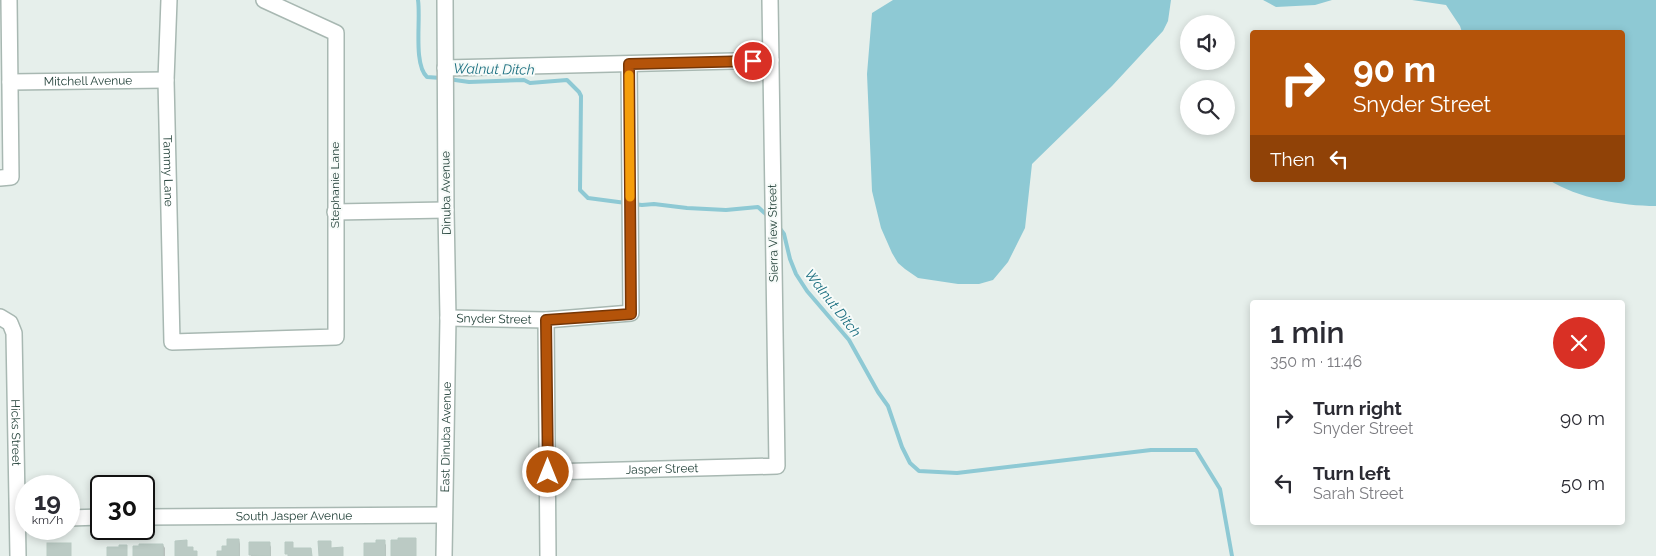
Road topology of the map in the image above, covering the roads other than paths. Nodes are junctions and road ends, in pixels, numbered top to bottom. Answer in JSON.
{"nodes":[{"id":1,"x":9,"y":0,"type":"edge"},
{"id":2,"x":169,"y":0,"type":"edge"},
{"id":3,"x":264,"y":0,"type":"edge"},
{"id":4,"x":445,"y":0,"type":"edge"},
{"id":5,"x":770,"y":0,"type":"edge"},
{"id":6,"x":771,"y":60,"type":"junction"},
{"id":7,"x":629,"y":64,"type":"junction"},
{"id":8,"x":445,"y":68,"type":"junction"},
{"id":9,"x":166,"y":80,"type":"junction"},
{"id":10,"x":10,"y":82,"type":"junction"},
{"id":11,"x":6,"y":178,"type":"edge"},
{"id":12,"x":446,"y":210,"type":"junction"},
{"id":13,"x":335,"y":212,"type":"junction"},
{"id":14,"x":0,"y":317,"type":"edge"},
{"id":15,"x":448,"y":318,"type":"junction"},
{"id":16,"x":546,"y":320,"type":"junction"},
{"id":17,"x":336,"y":338,"type":"joint"},
{"id":18,"x":777,"y":466,"type":"joint"},
{"id":19,"x":548,"y":472,"type":"junction"},
{"id":20,"x":20,"y":475,"type":"edge"},
{"id":21,"x":444,"y":515,"type":"junction"},
{"id":22,"x":155,"y":517,"type":"edge"},
{"id":23,"x":20,"y":540,"type":"edge"},
{"id":24,"x":18,"y":556,"type":"edge"},
{"id":25,"x":444,"y":556,"type":"edge"},
{"id":26,"x":548,"y":556,"type":"edge"}],
"edges":[{"from":1,"to":10,"type":"street"},
{"from":2,"to":9,"type":"street","name":"Tammy Lane"},
{"from":3,"to":13,"type":"street","name":"Stephanie Lane"},
{"from":4,"to":8,"type":"street"},
{"from":5,"to":6,"type":"street","name":"Sierra View Street"},
{"from":6,"to":7,"type":"street"},
{"from":6,"to":18,"type":"street","name":"Sierra View Street"},
{"from":7,"to":8,"type":"street"},
{"from":7,"to":16,"type":"street","name":"Snyder Street"},
{"from":8,"to":12,"type":"street","name":"Dinuba Avenue"},
{"from":9,"to":10,"type":"street","name":"Mitchell Avenue"},
{"from":9,"to":17,"type":"street","name":"Tammy Lane"},
{"from":10,"to":11,"type":"street"},
{"from":12,"to":13,"type":"street"},
{"from":12,"to":15,"type":"street","name":"Dinuba Avenue"},
{"from":13,"to":17,"type":"street","name":"Stephanie Lane"},
{"from":14,"to":20,"type":"street","name":"Hicks Street"},
{"from":15,"to":16,"type":"street","name":"Snyder Street"},
{"from":15,"to":21,"type":"street","name":"East Dinuba Avenue"},
{"from":16,"to":19,"type":"street"},
{"from":18,"to":19,"type":"street","name":"Jasper Street"},
{"from":19,"to":26,"type":"street"},
{"from":21,"to":22,"type":"street","name":"South Jasper Avenue"},
{"from":21,"to":25,"type":"street","name":"East Dinuba Avenue"},
{"from":23,"to":24,"type":"street","name":"Hicks Street"}]}
